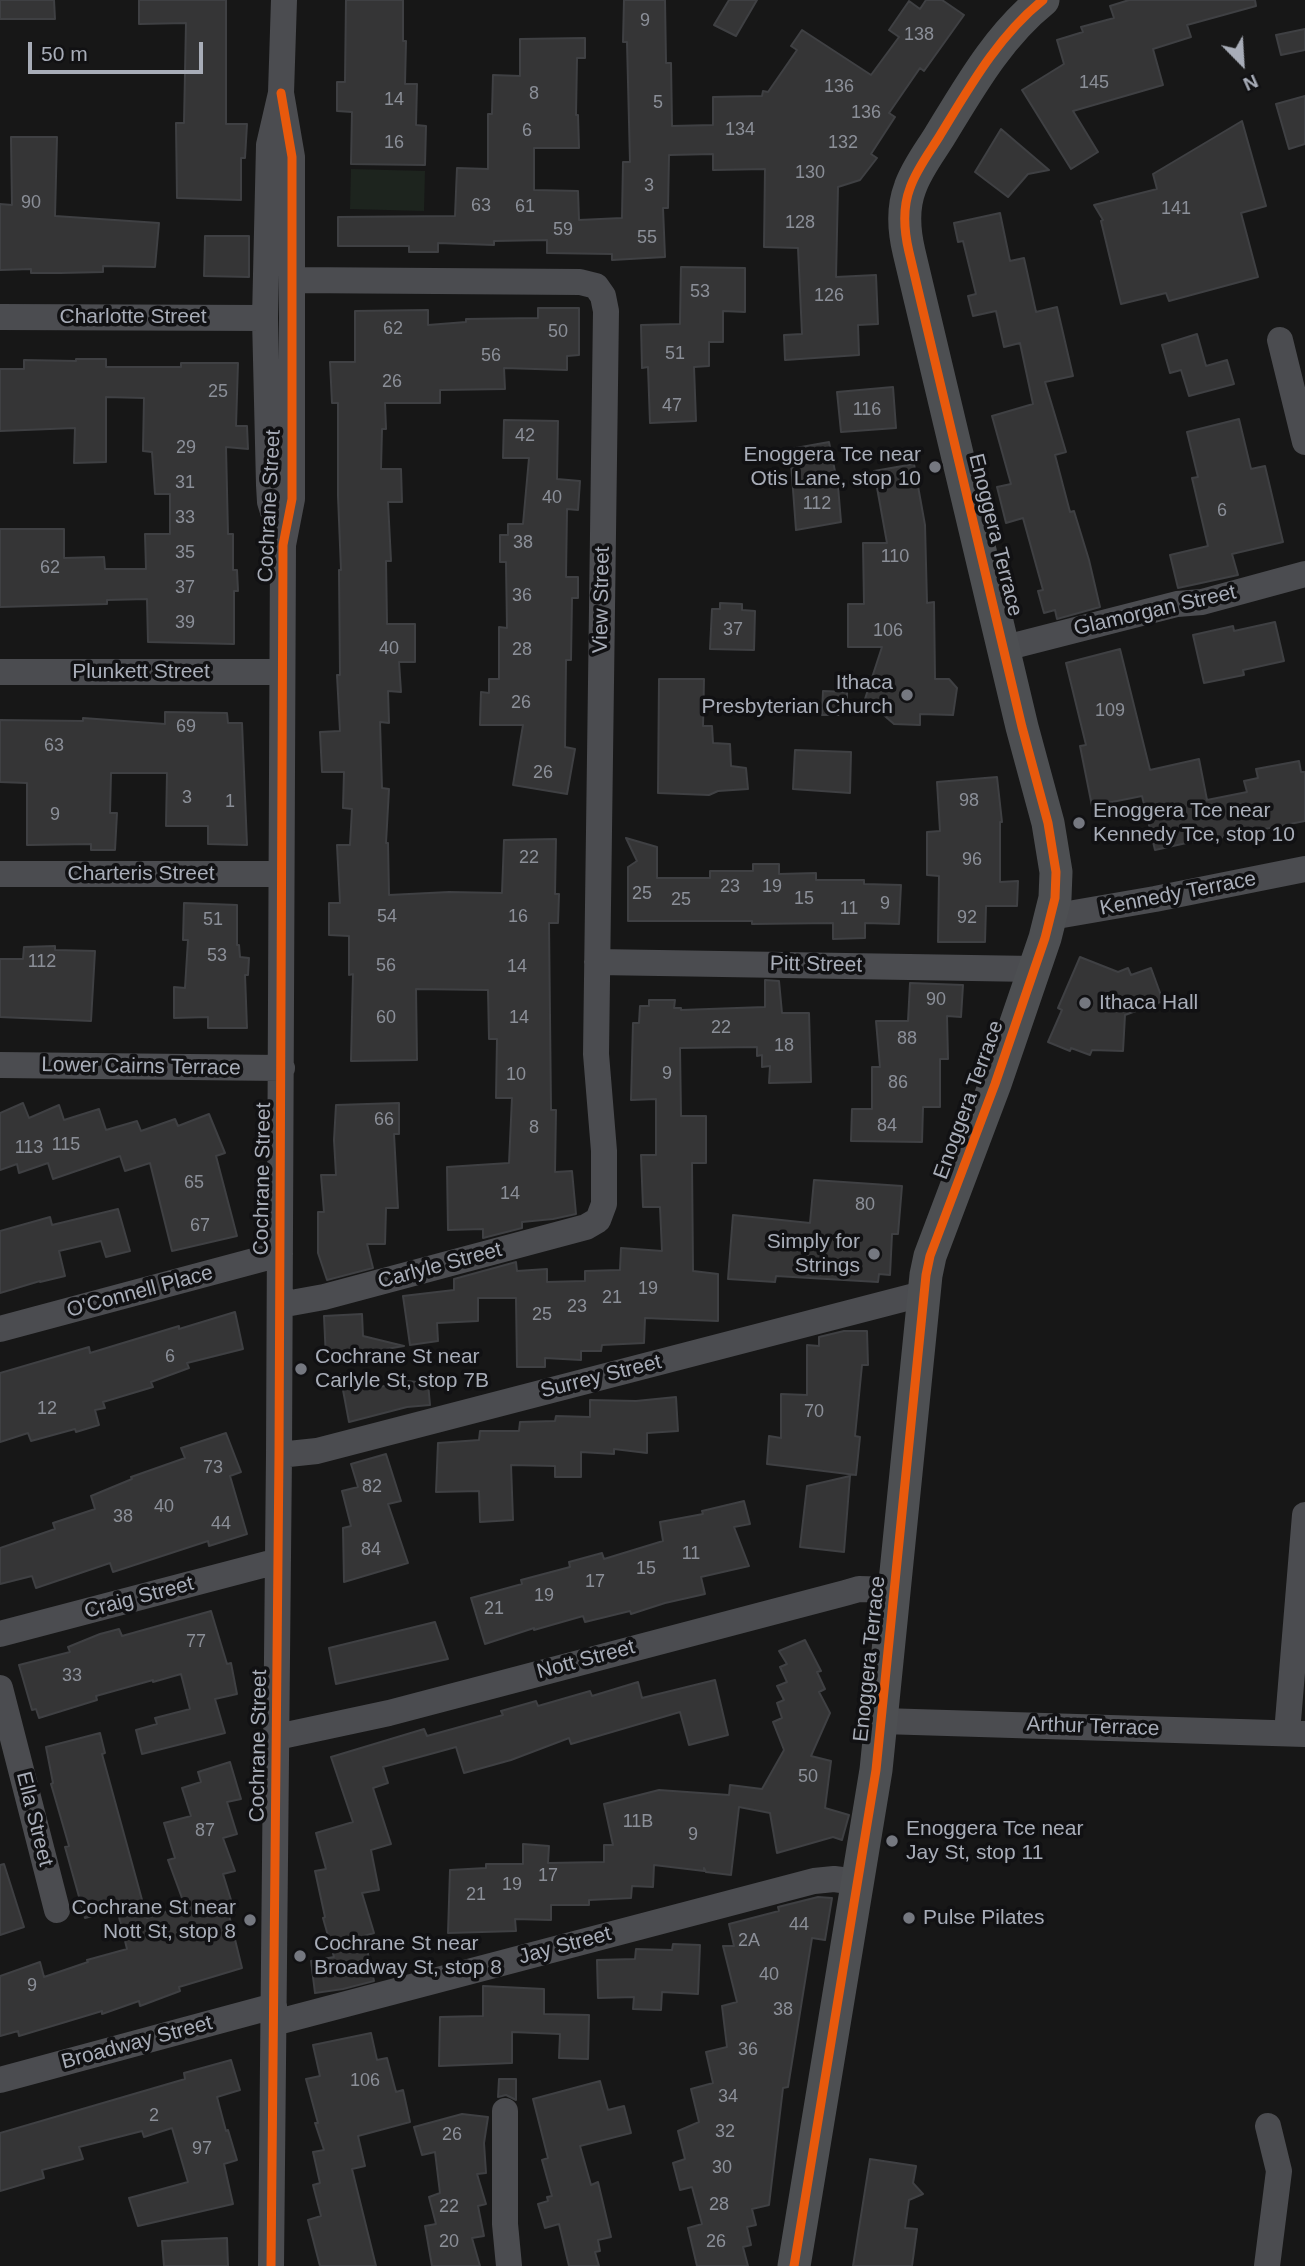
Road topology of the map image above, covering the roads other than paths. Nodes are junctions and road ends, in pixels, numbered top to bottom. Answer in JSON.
{"nodes":[{"id":1,"x":284,"y":0,"type":"edge"},
{"id":2,"x":1043,"y":0,"type":"edge"},
{"id":3,"x":281,"y":93,"type":"junction"},
{"id":4,"x":292,"y":280,"type":"junction"},
{"id":5,"x":0,"y":317,"type":"edge"},
{"id":6,"x":265,"y":318,"type":"junction"},
{"id":7,"x":1280,"y":340,"type":"dead end"},
{"id":8,"x":1305,"y":442,"type":"edge"},
{"id":9,"x":284,"y":545,"type":"junction"},
{"id":10,"x":1305,"y":574,"type":"edge"},
{"id":11,"x":1005,"y":648,"type":"junction"},
{"id":12,"x":0,"y":672,"type":"edge"},
{"id":13,"x":282,"y":672,"type":"junction"},
{"id":14,"x":1305,"y":869,"type":"edge"},
{"id":15,"x":0,"y":874,"type":"edge"},
{"id":16,"x":281,"y":874,"type":"junction"},
{"id":17,"x":1051,"y":917,"type":"junction"},
{"id":18,"x":597,"y":962,"type":"junction"},
{"id":19,"x":1034,"y":969,"type":"junction"},
{"id":20,"x":0,"y":1065,"type":"edge"},
{"id":21,"x":282,"y":1068,"type":"junction"},
{"id":22,"x":598,"y":1220,"type":"joint"},
{"id":23,"x":280,"y":1254,"type":"junction"},
{"id":24,"x":922,"y":1294,"type":"junction"},
{"id":25,"x":280,"y":1304,"type":"junction"},
{"id":26,"x":0,"y":1329,"type":"edge"},
{"id":27,"x":279,"y":1455,"type":"junction"},
{"id":28,"x":1305,"y":1515,"type":"edge"},
{"id":29,"x":278,"y":1561,"type":"junction"},
{"id":30,"x":894,"y":1590,"type":"junction"},
{"id":31,"x":0,"y":1634,"type":"edge"},
{"id":32,"x":0,"y":1688,"type":"edge"},
{"id":33,"x":882,"y":1721,"type":"junction"},
{"id":34,"x":1296,"y":1733,"type":"edge"},
{"id":35,"x":277,"y":1737,"type":"junction"},
{"id":36,"x":858,"y":1882,"type":"junction"},
{"id":37,"x":57,"y":1910,"type":"dead end"},
{"id":38,"x":274,"y":2014,"type":"junction"},
{"id":39,"x":0,"y":2080,"type":"edge"},
{"id":40,"x":505,"y":2111,"type":"dead end"},
{"id":41,"x":1268,"y":2126,"type":"dead end"},
{"id":42,"x":271,"y":2266,"type":"edge"},
{"id":43,"x":509,"y":2266,"type":"edge"},
{"id":44,"x":794,"y":2266,"type":"edge"},
{"id":45,"x":1267,"y":2266,"type":"edge"}],
"edges":[{"from":1,"to":3,"type":"street","name":"Cochrane Street"},
{"from":2,"to":11,"type":"main road","name":"Enoggera Terrace"},
{"from":3,"to":4,"type":"street","name":"Cochrane Street"},
{"from":3,"to":6,"type":"street","name":"Cochrane Street"},
{"from":4,"to":9,"type":"street","name":"Cochrane Street"},
{"from":4,"to":18,"type":"street","name":"View Street"},
{"from":5,"to":6,"type":"street","name":"Charlotte Street"},
{"from":6,"to":9,"type":"street","name":"Cochrane Street"},
{"from":7,"to":8,"type":"street"},
{"from":9,"to":13,"type":"street","name":"Cochrane Street"},
{"from":10,"to":11,"type":"street","name":"Glamorgan Street"},
{"from":11,"to":17,"type":"main road","name":"Enoggera Terrace"},
{"from":12,"to":13,"type":"street","name":"Plunkett Street"},
{"from":13,"to":16,"type":"street","name":"Cochrane Street"},
{"from":14,"to":17,"type":"street","name":"Kennedy Terrace"},
{"from":15,"to":16,"type":"street","name":"Charteris Street"},
{"from":16,"to":21,"type":"street","name":"Cochrane Street"},
{"from":17,"to":19,"type":"main road","name":"Enoggera Terrace"},
{"from":18,"to":19,"type":"street","name":"Pitt Street"},
{"from":18,"to":22,"type":"street","name":"View Street"},
{"from":19,"to":24,"type":"main road","name":"Enoggera Terrace"},
{"from":20,"to":21,"type":"street","name":"Lower Cairns Terrace"},
{"from":21,"to":23,"type":"street","name":"Cochrane Street"},
{"from":22,"to":25,"type":"street","name":"Carlyle Street"},
{"from":23,"to":25,"type":"street","name":"Cochrane Street"},
{"from":23,"to":26,"type":"street","name":"O'Connell Place"},
{"from":24,"to":27,"type":"street","name":"Surrey Street"},
{"from":24,"to":30,"type":"main road","name":"Enoggera Terrace"},
{"from":25,"to":27,"type":"street","name":"Cochrane Street"},
{"from":27,"to":29,"type":"street","name":"Cochrane Street"},
{"from":28,"to":34,"type":"street"},
{"from":29,"to":31,"type":"street","name":"Craig Street"},
{"from":29,"to":35,"type":"street","name":"Cochrane Street"},
{"from":30,"to":33,"type":"main road","name":"Enoggera Terrace"},
{"from":30,"to":35,"type":"street","name":"Nott Street"},
{"from":32,"to":37,"type":"street","name":"Ella Street"},
{"from":33,"to":34,"type":"street","name":"Arthur Terrace"},
{"from":33,"to":36,"type":"main road","name":"Enoggera Terrace"},
{"from":35,"to":38,"type":"street","name":"Cochrane Street"},
{"from":36,"to":38,"type":"street","name":"Jay Street"},
{"from":36,"to":44,"type":"main road","name":"Enoggera Terrace"},
{"from":38,"to":39,"type":"street","name":"Broadway Street"},
{"from":38,"to":42,"type":"street","name":"Cochrane Street"},
{"from":40,"to":43,"type":"street"},
{"from":41,"to":45,"type":"street"}]}
